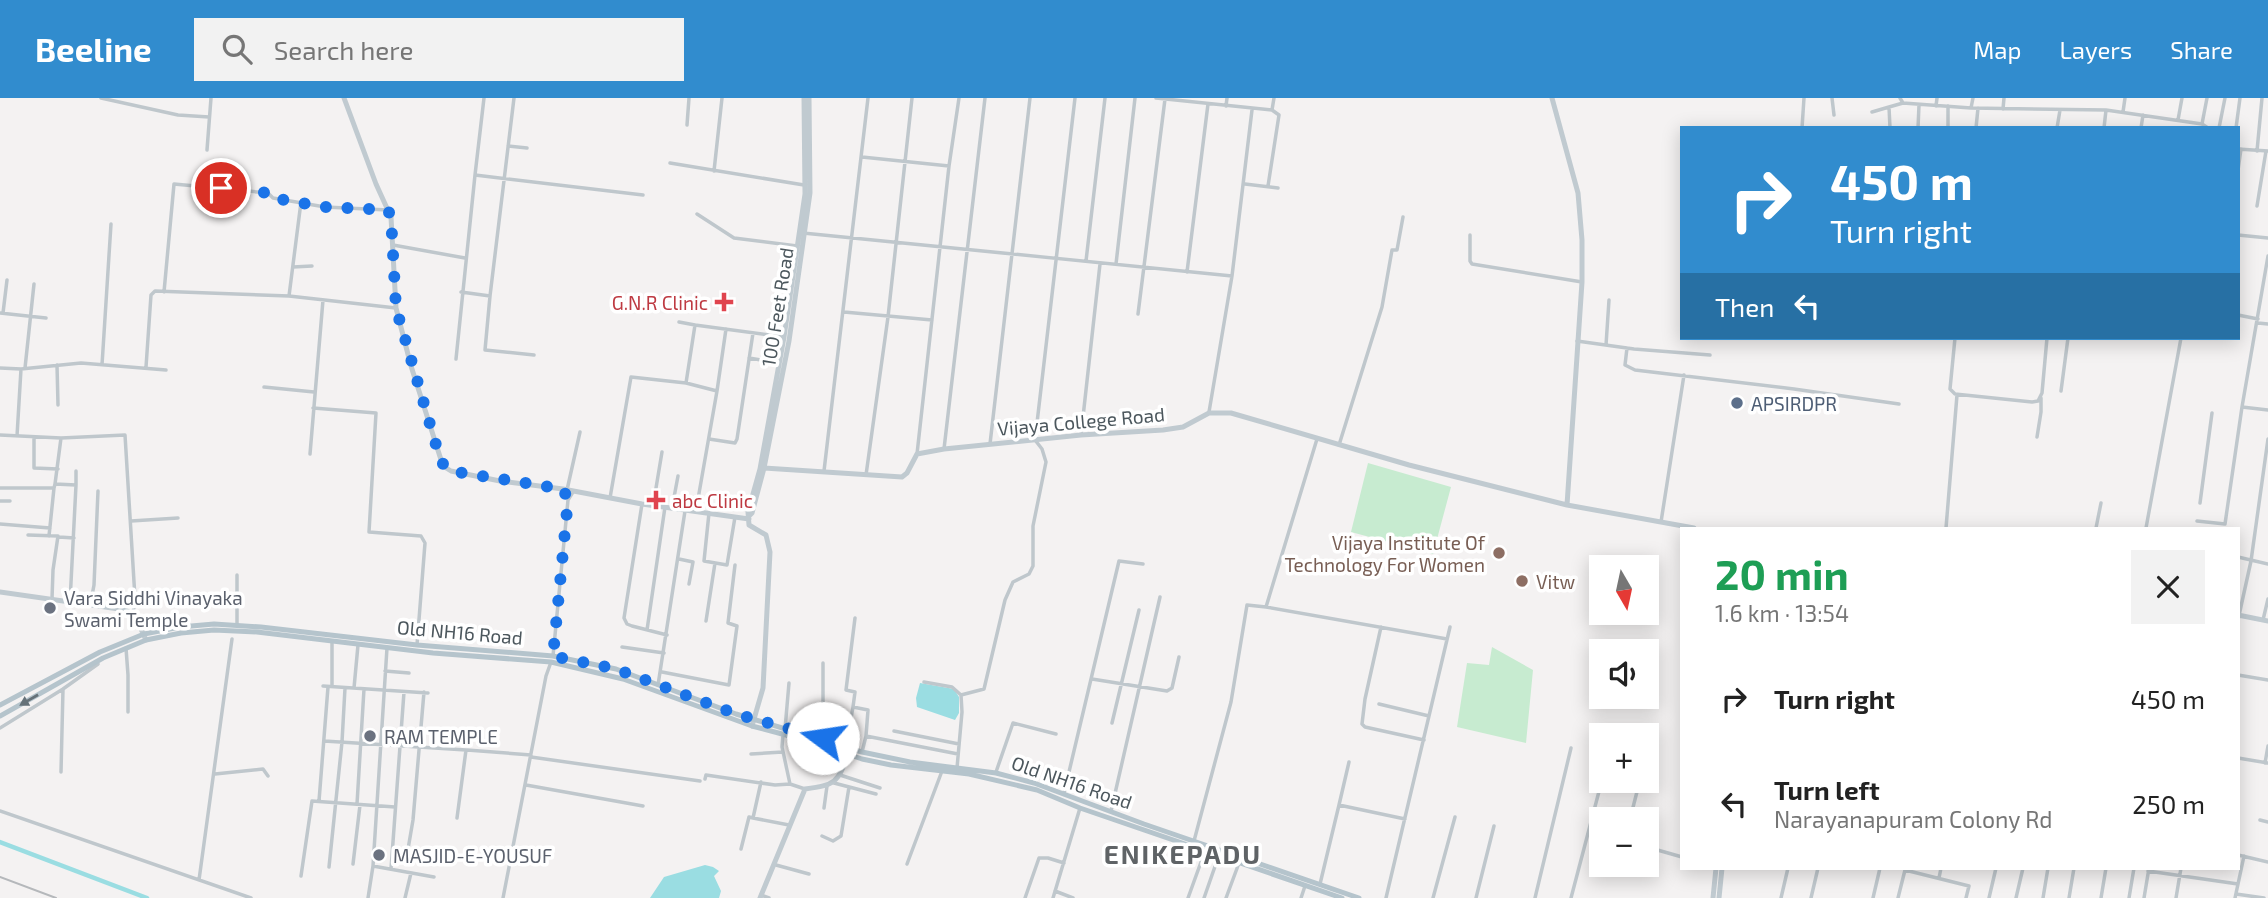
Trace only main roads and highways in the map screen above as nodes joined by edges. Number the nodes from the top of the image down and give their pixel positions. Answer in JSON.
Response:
{"nodes":[{"id":1,"x":145,"y":637,"type":"junction"},
{"id":2,"x":552,"y":659,"type":"junction"},
{"id":3,"x":0,"y":705,"type":"edge"},
{"id":4,"x":0,"y":716,"type":"edge"},
{"id":5,"x":753,"y":723,"type":"junction"},
{"id":6,"x":784,"y":732,"type":"junction"},
{"id":7,"x":1342,"y":898,"type":"edge"},
{"id":8,"x":1359,"y":898,"type":"edge"}],
"edges":[{"from":1,"to":2,"type":"main road","name":"Old NH16 Road"},
{"from":1,"to":2,"type":"main road","name":"Old NH16 Road"},
{"from":1,"to":3,"type":"main road","name":"Old NH16 Road"},
{"from":1,"to":4,"type":"main road","name":"Old NH16 Road","one_way":true},
{"from":2,"to":5,"type":"main road","name":"Old NH16 Road"},
{"from":2,"to":5,"type":"main road","name":"Old NH16 Road"},
{"from":5,"to":6,"type":"main road","name":"Old NH16 Road"},
{"from":6,"to":7,"type":"main road","name":"Old NH16 Road"},
{"from":6,"to":8,"type":"main road","name":"Old NH16 Road"}]}
